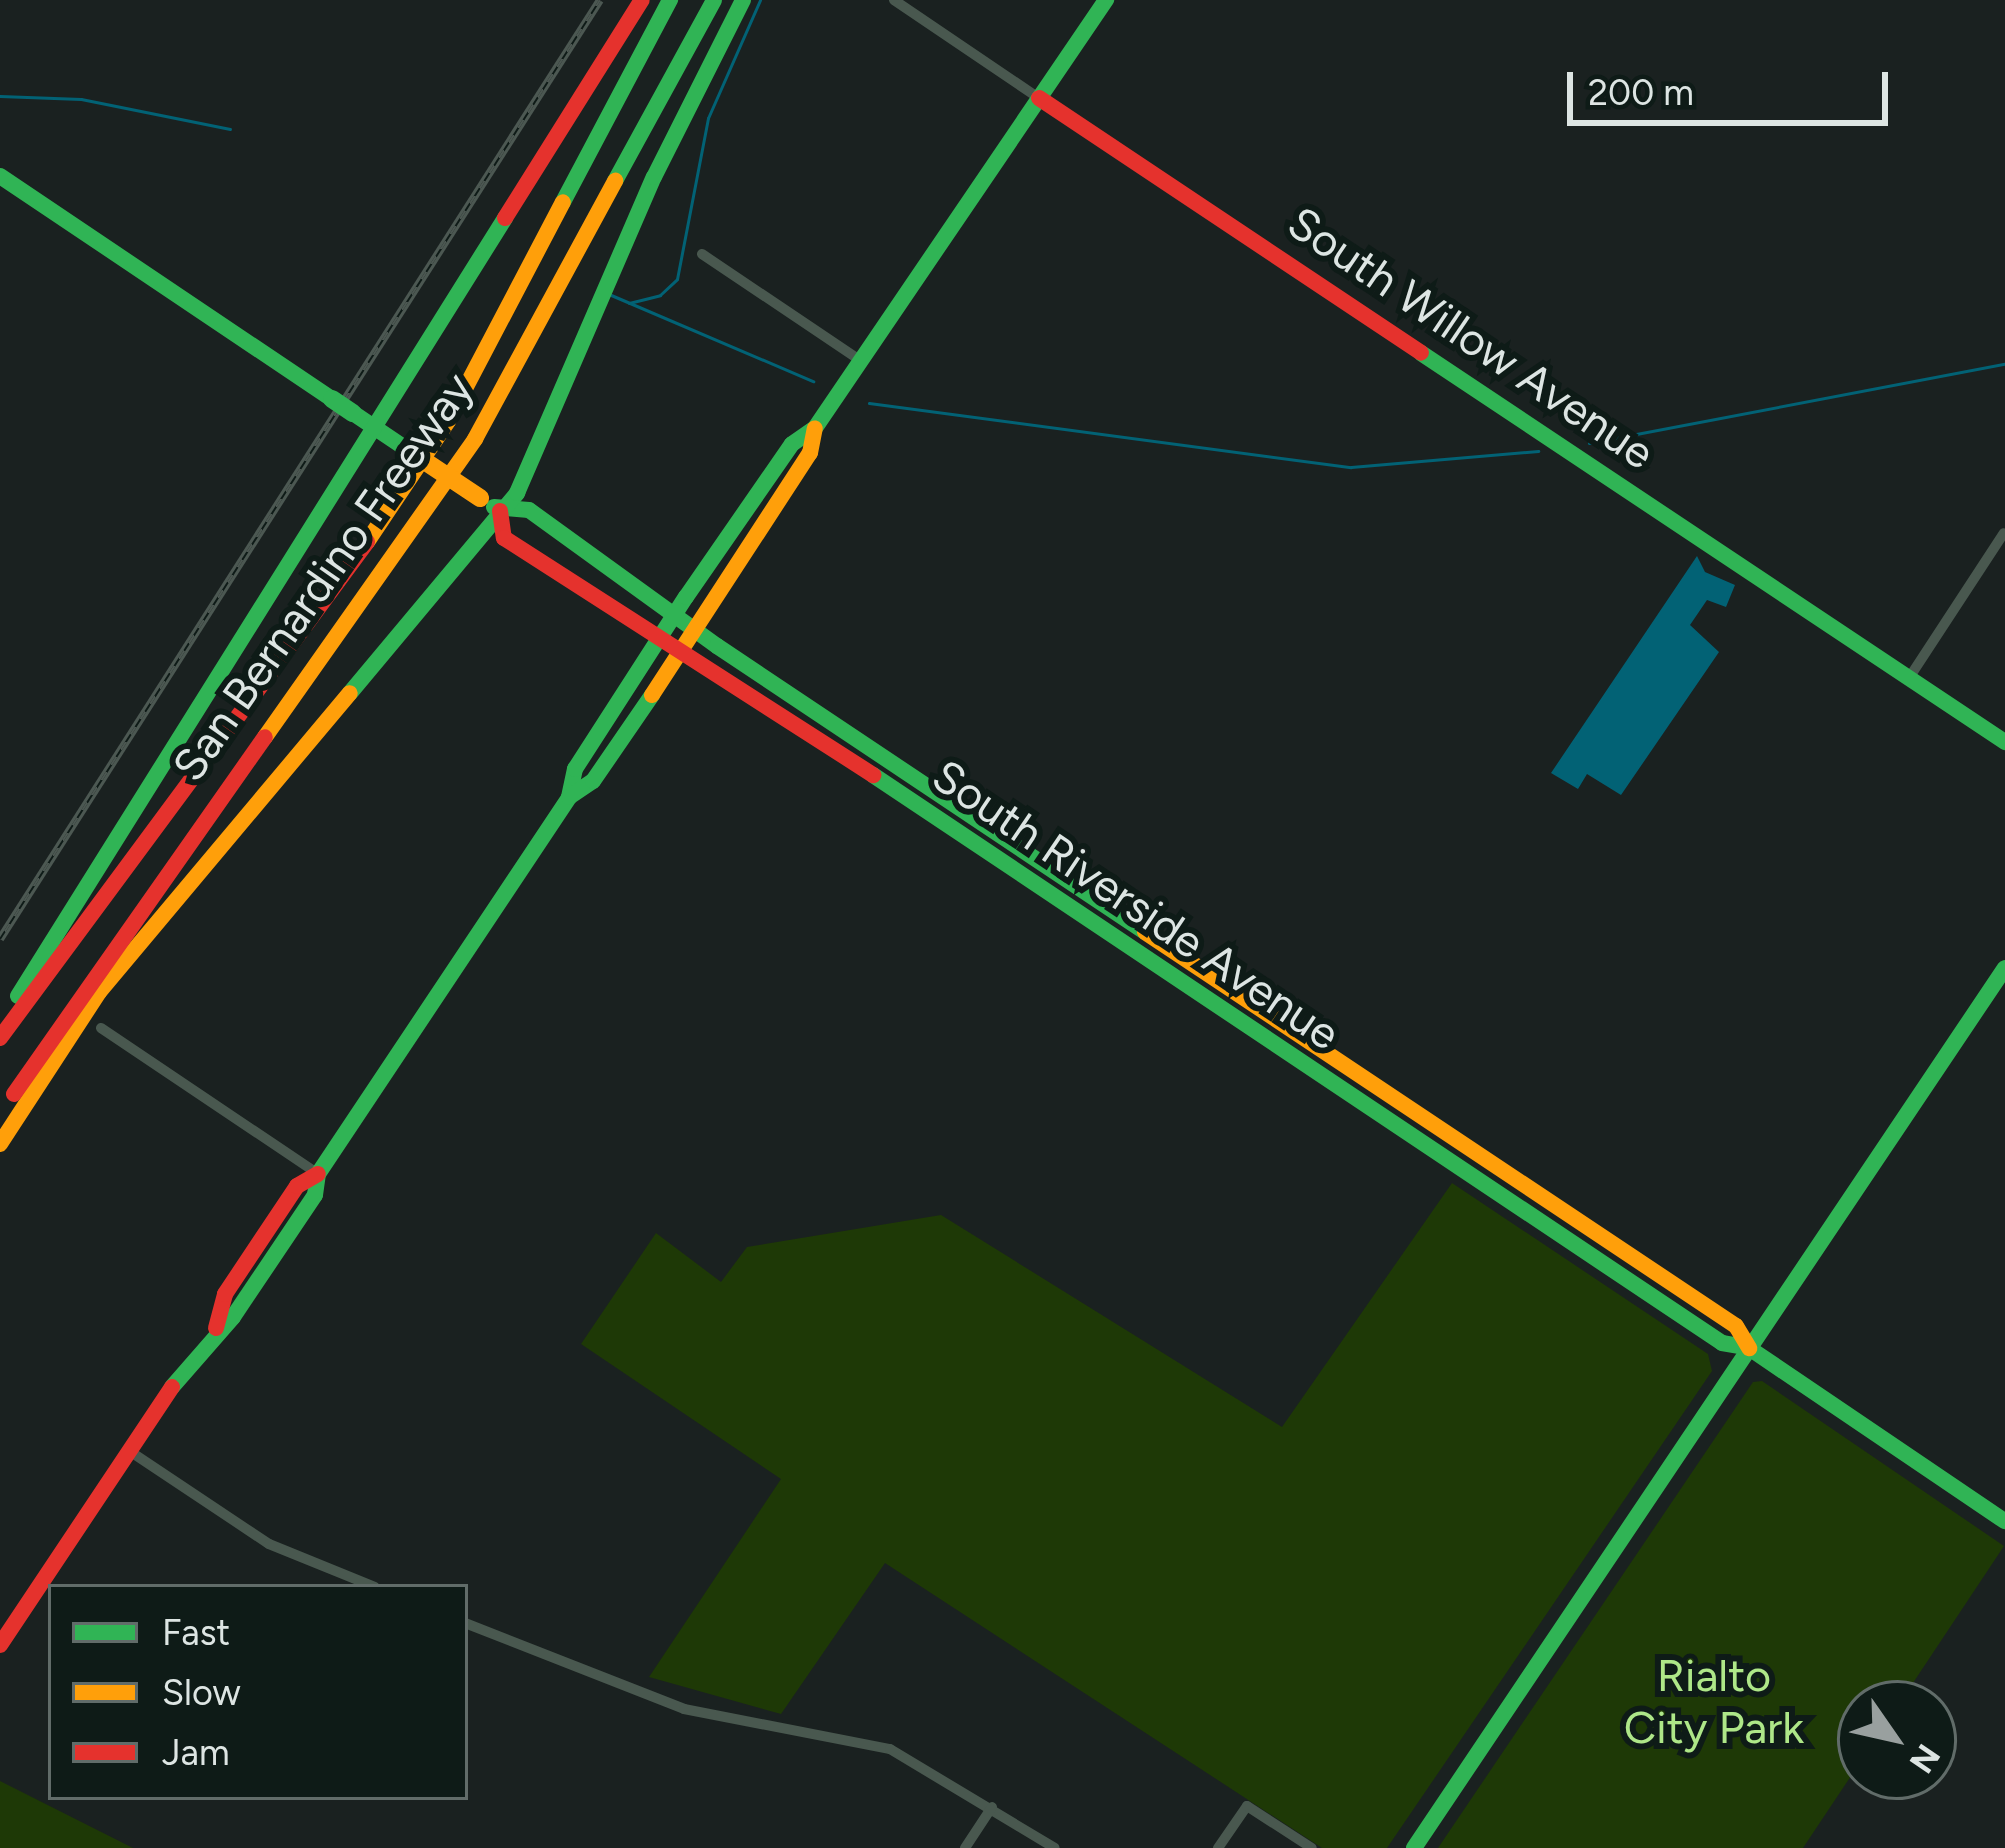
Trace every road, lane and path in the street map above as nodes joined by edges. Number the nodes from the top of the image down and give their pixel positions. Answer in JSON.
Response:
{"nodes":[{"id":1,"x":642,"y":0,"type":"edge"},
{"id":2,"x":670,"y":0,"type":"edge"},
{"id":3,"x":714,"y":0,"type":"edge"},
{"id":4,"x":743,"y":0,"type":"edge"},
{"id":5,"x":894,"y":0,"type":"edge"},
{"id":6,"x":1106,"y":0,"type":"edge"},
{"id":7,"x":1039,"y":98,"type":"junction"},
{"id":8,"x":0,"y":176,"type":"edge"},
{"id":9,"x":701,"y":254,"type":"dead end"},
{"id":10,"x":861,"y":361,"type":"junction"},
{"id":11,"x":815,"y":428,"type":"junction"},
{"id":12,"x":382,"y":432,"type":"junction"},
{"id":13,"x":500,"y":511,"type":"junction"},
{"id":14,"x":2004,"y":533,"type":"edge"},
{"id":15,"x":668,"y":624,"type":"junction"},
{"id":16,"x":689,"y":639,"type":"junction"},
{"id":17,"x":1910,"y":678,"type":"junction"},
{"id":18,"x":2005,"y":742,"type":"edge"},
{"id":19,"x":569,"y":797,"type":"junction"},
{"id":20,"x":1158,"y":967,"type":"junction"},
{"id":21,"x":2005,"y":968,"type":"edge"},
{"id":22,"x":1231,"y":988,"type":"junction"},
{"id":23,"x":101,"y":1028,"type":"dead end"},
{"id":24,"x":0,"y":1035,"type":"edge"},
{"id":25,"x":0,"y":1117,"type":"edge"},
{"id":26,"x":0,"y":1144,"type":"edge"},
{"id":27,"x":318,"y":1174,"type":"junction"},
{"id":28,"x":1749,"y":1348,"type":"junction"},
{"id":29,"x":128,"y":1450,"type":"junction"},
{"id":30,"x":2005,"y":1521,"type":"edge"},
{"id":31,"x":368,"y":1584,"type":"edge"},
{"id":32,"x":468,"y":1624,"type":"edge"},
{"id":33,"x":0,"y":1645,"type":"edge"},
{"id":34,"x":992,"y":1807,"type":"junction"},
{"id":35,"x":965,"y":1848,"type":"edge"},
{"id":36,"x":1055,"y":1848,"type":"edge"},
{"id":37,"x":1218,"y":1848,"type":"edge"},
{"id":38,"x":1312,"y":1848,"type":"edge"},
{"id":39,"x":1414,"y":1848,"type":"edge"}],
"edges":[{"from":1,"to":12,"type":"main road"},
{"from":2,"to":24,"type":"main road","name":"San Bernardino Freeway"},
{"from":3,"to":25,"type":"main road","name":"San Bernardino Freeway"},
{"from":4,"to":13,"type":"main road"},
{"from":5,"to":7,"type":"street","name":"South Willow Avenue"},
{"from":6,"to":7,"type":"main road"},
{"from":7,"to":10,"type":"main road"},
{"from":7,"to":17,"type":"main road","name":"South Willow Avenue"},
{"from":8,"to":12,"type":"main road","name":"South Riverside Avenue","bridge":true},
{"from":9,"to":10,"type":"street"},
{"from":10,"to":11,"type":"main road"},
{"from":11,"to":15,"type":"main road"},
{"from":11,"to":16,"type":"main road"},
{"from":12,"to":13,"type":"main road","name":"South Riverside Avenue","bridge":true},
{"from":12,"to":24,"type":"main road"},
{"from":13,"to":15,"type":"main road","name":"South Riverside Avenue"},
{"from":13,"to":15,"type":"main road","name":"South Riverside Avenue"},
{"from":13,"to":26,"type":"main road"},
{"from":14,"to":17,"type":"street"},
{"from":15,"to":16,"type":"main road","name":"South Riverside Avenue"},
{"from":15,"to":19,"type":"main road"},
{"from":16,"to":19,"type":"main road"},
{"from":16,"to":20,"type":"main road","name":"South Riverside Avenue"},
{"from":16,"to":22,"type":"main road","name":"South Riverside Avenue"},
{"from":17,"to":18,"type":"main road","name":"South Willow Avenue"},
{"from":19,"to":27,"type":"main road"},
{"from":20,"to":22,"type":"main road"},
{"from":20,"to":28,"type":"main road","name":"South Riverside Avenue"},
{"from":21,"to":28,"type":"main road"},
{"from":22,"to":28,"type":"main road","name":"South Riverside Avenue"},
{"from":23,"to":27,"type":"street"},
{"from":27,"to":29,"type":"main road"},
{"from":28,"to":30,"type":"main road","name":"South Riverside Avenue"},
{"from":28,"to":39,"type":"main road"},
{"from":29,"to":31,"type":"street"},
{"from":29,"to":33,"type":"main road"},
{"from":32,"to":34,"type":"street"},
{"from":34,"to":35,"type":"street"},
{"from":34,"to":36,"type":"street"},
{"from":37,"to":38,"type":"street"}]}
